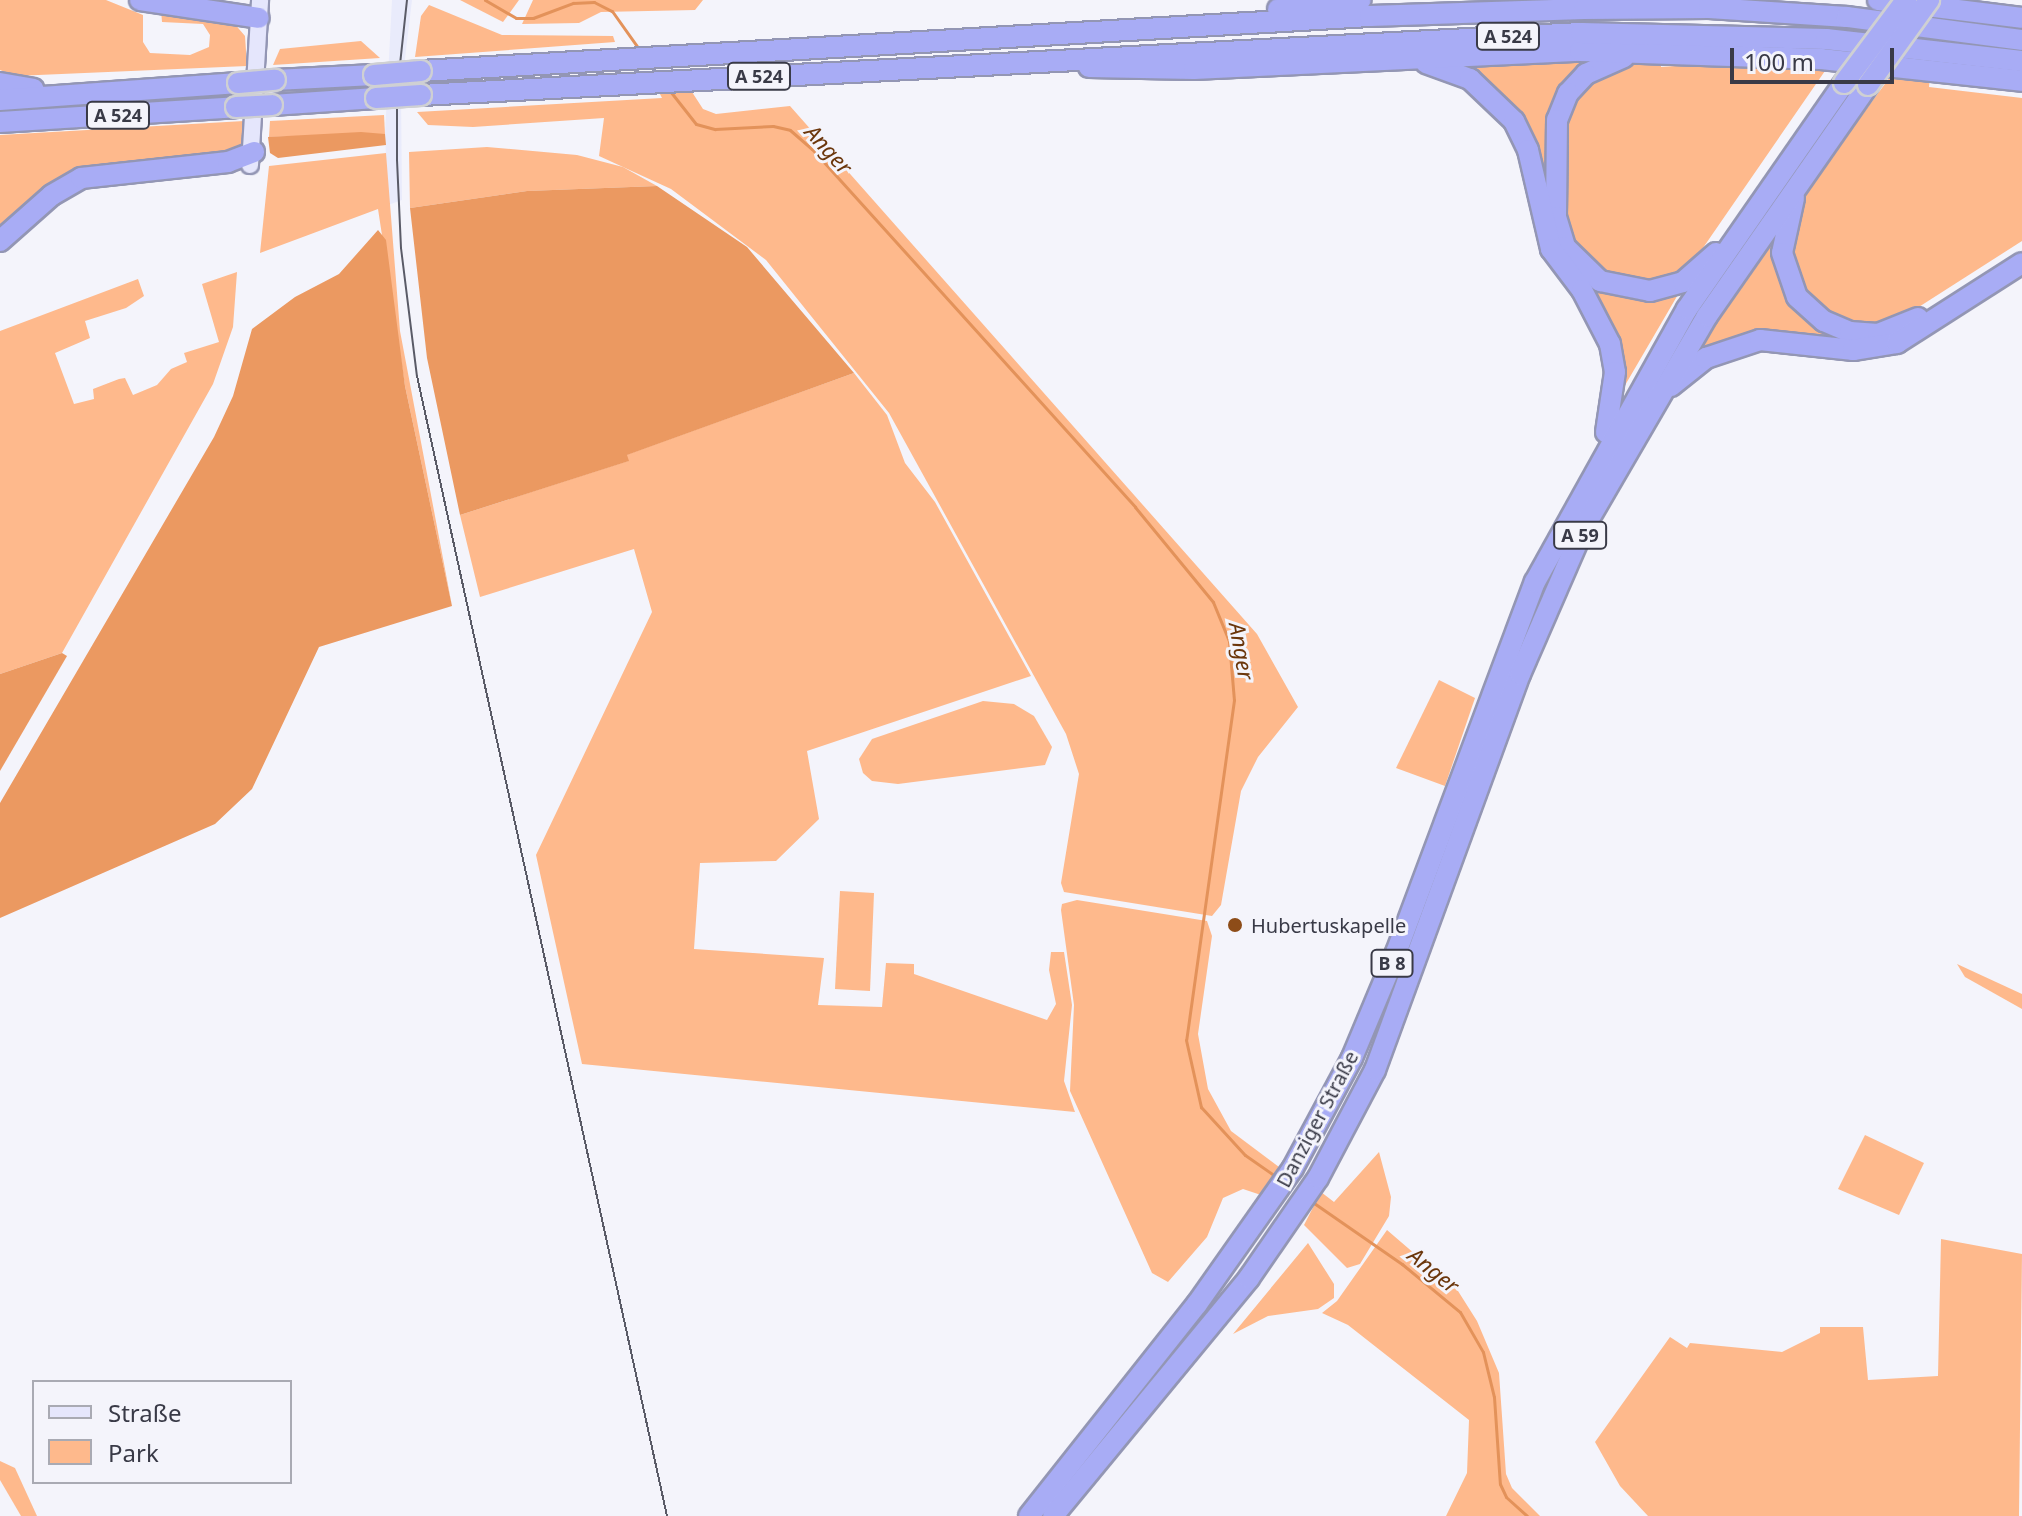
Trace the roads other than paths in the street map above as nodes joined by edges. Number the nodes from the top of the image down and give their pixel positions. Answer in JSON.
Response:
{"nodes":[{"id":1,"x":140,"y":0,"type":"edge"},
{"id":2,"x":216,"y":0,"type":"edge"},
{"id":3,"x":1361,"y":0,"type":"edge"},
{"id":4,"x":1878,"y":0,"type":"edge"},
{"id":5,"x":1906,"y":0,"type":"edge"},
{"id":6,"x":1929,"y":0,"type":"edge"},
{"id":7,"x":260,"y":8,"type":"edge"},
{"id":8,"x":2022,"y":18,"type":"edge"},
{"id":9,"x":1163,"y":27,"type":"junction"},
{"id":10,"x":2022,"y":40,"type":"edge"},
{"id":11,"x":1682,"y":53,"type":"junction"},
{"id":12,"x":1382,"y":60,"type":"junction"},
{"id":13,"x":2022,"y":61,"type":"edge"},
{"id":14,"x":993,"y":63,"type":"junction"},
{"id":15,"x":1994,"y":78,"type":"junction"},
{"id":16,"x":2022,"y":81,"type":"edge"},
{"id":17,"x":0,"y":83,"type":"edge"},
{"id":18,"x":2022,"y":89,"type":"edge"},
{"id":19,"x":84,"y":93,"type":"junction"},
{"id":20,"x":0,"y":100,"type":"edge"},
{"id":21,"x":0,"y":124,"type":"edge"},
{"id":22,"x":252,"y":158,"type":"junction"},
{"id":23,"x":1808,"y":167,"type":"junction"},
{"id":24,"x":1754,"y":213,"type":"junction"},
{"id":25,"x":0,"y":241,"type":"edge"},
{"id":26,"x":2022,"y":250,"type":"edge"},
{"id":27,"x":0,"y":251,"type":"edge"},
{"id":28,"x":2022,"y":263,"type":"edge"},
{"id":29,"x":1653,"y":403,"type":"junction"},
{"id":30,"x":1600,"y":457,"type":"junction"},
{"id":31,"x":1501,"y":664,"type":"joint"},
{"id":32,"x":1520,"y":674,"type":"joint"},
{"id":33,"x":1029,"y":1516,"type":"edge"},
{"id":34,"x":1053,"y":1516,"type":"edge"}],
"edges":[{"from":1,"to":7,"type":"highway"},
{"from":2,"to":7,"type":"highway"},
{"from":3,"to":9,"type":"highway"},
{"from":4,"to":8,"type":"highway"},
{"from":5,"to":24,"type":"highway","number":"A 59","bridge":true},
{"from":6,"to":23,"type":"highway","number":"A 59","bridge":true},
{"from":7,"to":22,"type":"main road"},
{"from":9,"to":10,"type":"highway","number":"A 524"},
{"from":9,"to":19,"type":"highway","number":"A 524","bridge":true},
{"from":11,"to":12,"type":"highway"},
{"from":11,"to":15,"type":"highway"},
{"from":11,"to":24,"type":"highway"},
{"from":12,"to":14,"type":"highway"},
{"from":12,"to":30,"type":"highway"},
{"from":13,"to":14,"type":"highway","number":"A 524"},
{"from":14,"to":21,"type":"highway","number":"A 524","bridge":true},
{"from":15,"to":16,"type":"highway"},
{"from":15,"to":18,"type":"highway"},
{"from":17,"to":19,"type":"highway"},
{"from":19,"to":20,"type":"highway","number":"A 524"},
{"from":22,"to":25,"type":"highway"},
{"from":22,"to":27,"type":"highway"},
{"from":23,"to":26,"type":"highway"},
{"from":23,"to":29,"type":"highway","number":"A 59"},
{"from":24,"to":30,"type":"highway","number":"A 59"},
{"from":28,"to":29,"type":"highway"},
{"from":29,"to":32,"type":"highway","number":"A 59"},
{"from":30,"to":31,"type":"highway","number":"A 59"},
{"from":31,"to":33,"type":"highway","name":"Danziger Straße","number":"B 8"},
{"from":32,"to":34,"type":"highway","name":"Danziger Straße","number":"B 8"}]}
